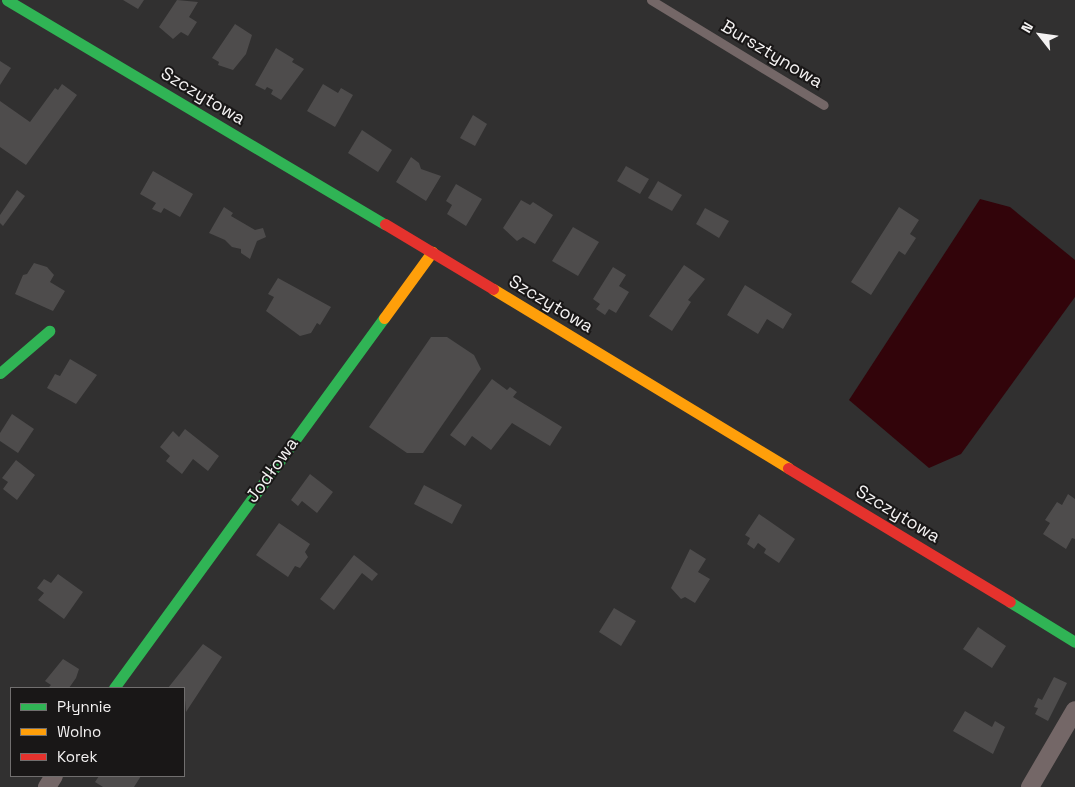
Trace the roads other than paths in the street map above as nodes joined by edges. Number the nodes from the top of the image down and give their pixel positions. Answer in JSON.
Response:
{"nodes":[{"id":1,"x":7,"y":0,"type":"edge"},
{"id":2,"x":652,"y":0,"type":"edge"},
{"id":3,"x":824,"y":105,"type":"dead end"},
{"id":4,"x":432,"y":252,"type":"junction"},
{"id":5,"x":49,"y":330,"type":"dead end"},
{"id":6,"x":0,"y":374,"type":"edge"},
{"id":7,"x":1075,"y":642,"type":"edge"},
{"id":8,"x":115,"y":687,"type":"edge"},
{"id":9,"x":1075,"y":710,"type":"edge"},
{"id":10,"x":1030,"y":787,"type":"edge"}],
"edges":[{"from":1,"to":4,"type":"street","name":"Szczytowa"},
{"from":2,"to":3,"type":"lane","name":"Bursztynowa"},
{"from":4,"to":7,"type":"street","name":"Szczytowa"},
{"from":4,"to":8,"type":"street","name":"Jodłowa"},
{"from":5,"to":6,"type":"street"},
{"from":9,"to":10,"type":"street"}]}
